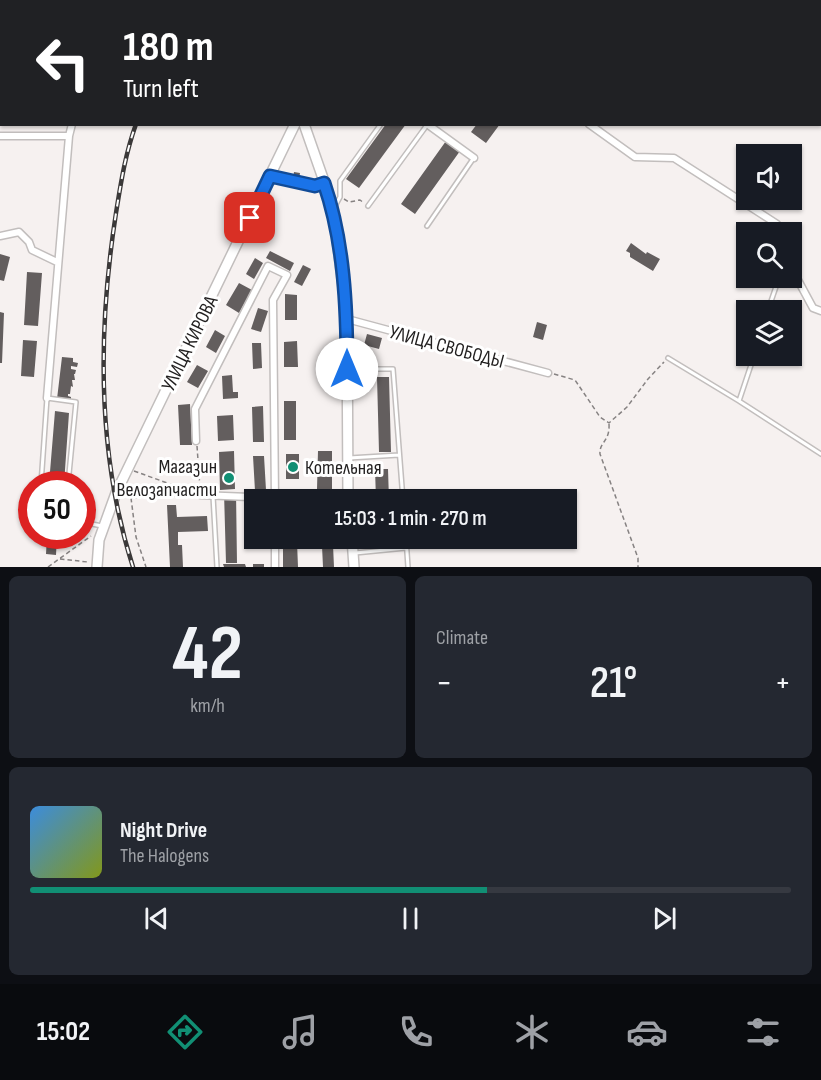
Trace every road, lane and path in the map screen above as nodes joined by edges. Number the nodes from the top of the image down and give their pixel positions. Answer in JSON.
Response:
{"nodes":[{"id":1,"x":72,"y":126,"type":"edge"},
{"id":2,"x":294,"y":126,"type":"edge"},
{"id":3,"x":305,"y":126,"type":"edge"},
{"id":4,"x":380,"y":126,"type":"edge"},
{"id":5,"x":426,"y":126,"type":"edge"},
{"id":6,"x":428,"y":126,"type":"edge"},
{"id":7,"x":592,"y":126,"type":"edge"},
{"id":8,"x":0,"y":136,"type":"edge"},
{"id":9,"x":69,"y":136,"type":"junction"},
{"id":10,"x":474,"y":158,"type":"joint"},
{"id":11,"x":270,"y":176,"type":"junction"},
{"id":12,"x":324,"y":183,"type":"junction"},
{"id":13,"x":340,"y":197,"type":"junction"},
{"id":14,"x":368,"y":206,"type":"joint"},
{"id":15,"x":333,"y":207,"type":"junction"},
{"id":16,"x":774,"y":222,"type":"edge"},
{"id":17,"x":427,"y":226,"type":"dead end"},
{"id":18,"x":0,"y":236,"type":"edge"},
{"id":19,"x":57,"y":262,"type":"junction"},
{"id":20,"x":802,"y":288,"type":"edge"},
{"id":21,"x":821,"y":311,"type":"edge"},
{"id":22,"x":347,"y":319,"type":"junction"},
{"id":23,"x":668,"y":358,"type":"joint"},
{"id":24,"x":751,"y":366,"type":"edge"},
{"id":25,"x":347,"y":369,"type":"junction"},
{"id":26,"x":548,"y":373,"type":"joint"},
{"id":27,"x":47,"y":398,"type":"junction"},
{"id":28,"x":740,"y":401,"type":"junction"},
{"id":29,"x":609,"y":423,"type":"junction"},
{"id":30,"x":196,"y":441,"type":"joint"},
{"id":31,"x":821,"y":454,"type":"edge"},
{"id":32,"x":399,"y":455,"type":"junction"},
{"id":33,"x":348,"y":458,"type":"junction"},
{"id":34,"x":128,"y":468,"type":"junction"},
{"id":35,"x":42,"y":471,"type":"edge"},
{"id":36,"x":69,"y":471,"type":"edge"},
{"id":37,"x":275,"y":489,"type":"edge"},
{"id":38,"x":348,"y":489,"type":"edge"},
{"id":39,"x":402,"y":489,"type":"edge"},
{"id":40,"x":116,"y":493,"type":"junction"},
{"id":41,"x":200,"y":495,"type":"junction"},
{"id":42,"x":213,"y":496,"type":"junction"},
{"id":43,"x":131,"y":498,"type":"junction"},
{"id":44,"x":244,"y":498,"type":"edge"},
{"id":45,"x":96,"y":525,"type":"edge"},
{"id":46,"x":104,"y":526,"type":"junction"},
{"id":47,"x":275,"y":549,"type":"edge"},
{"id":48,"x":353,"y":549,"type":"edge"},
{"id":49,"x":397,"y":549,"type":"edge"},
{"id":50,"x":406,"y":549,"type":"edge"},
{"id":51,"x":353,"y":554,"type":"junction"},
{"id":52,"x":60,"y":559,"type":"junction"},
{"id":53,"x":97,"y":565,"type":"edge"},
{"id":54,"x":48,"y":567,"type":"edge"},
{"id":55,"x":146,"y":567,"type":"edge"},
{"id":56,"x":217,"y":567,"type":"edge"},
{"id":57,"x":275,"y":567,"type":"edge"},
{"id":58,"x":354,"y":567,"type":"edge"},
{"id":59,"x":408,"y":567,"type":"edge"},
{"id":60,"x":638,"y":567,"type":"edge"}],
"edges":[{"from":1,"to":9,"type":"street"},
{"from":2,"to":11,"type":"main road","name":"УЛИЦА КИРОВА"},
{"from":3,"to":12,"type":"main road"},
{"from":4,"to":13,"type":"lane"},
{"from":5,"to":14,"type":"lane"},
{"from":6,"to":10,"type":"street"},
{"from":7,"to":16,"type":"street"},
{"from":8,"to":9,"type":"street"},
{"from":9,"to":19,"type":"street"},
{"from":10,"to":17,"type":"lane"},
{"from":11,"to":12,"type":"lane"},
{"from":11,"to":34,"type":"main road","name":"УЛИЦА КИРОВА"},
{"from":12,"to":15,"type":"main road"},
{"from":13,"to":14,"type":"path"},
{"from":13,"to":15,"type":"lane"},
{"from":15,"to":22,"type":"main road"},
{"from":18,"to":19,"type":"street"},
{"from":19,"to":27,"type":"street"},
{"from":20,"to":21,"type":"street"},
{"from":22,"to":25,"type":"main road"},
{"from":22,"to":26,"type":"street","name":"УЛИЦА СВОБОДЫ"},
{"from":23,"to":28,"type":"lane"},
{"from":23,"to":29,"type":"path"},
{"from":24,"to":28,"type":"lane"},
{"from":25,"to":32,"type":"lane"},
{"from":25,"to":33,"type":"main road"},
{"from":26,"to":29,"type":"path"},
{"from":27,"to":35,"type":"lane"},
{"from":27,"to":36,"type":"lane"},
{"from":28,"to":31,"type":"lane"},
{"from":29,"to":60,"type":"path"},
{"from":30,"to":37,"type":"street"},
{"from":30,"to":41,"type":"path"},
{"from":32,"to":33,"type":"lane"},
{"from":32,"to":39,"type":"lane"},
{"from":33,"to":38,"type":"main road"},
{"from":34,"to":40,"type":"main road","name":"УЛИЦА КИРОВА"},
{"from":34,"to":41,"type":"path"},
{"from":40,"to":43,"type":"path"},
{"from":40,"to":46,"type":"main road","name":"УЛИЦА КИРОВА"},
{"from":41,"to":42,"type":"street"},
{"from":41,"to":43,"type":"path"},
{"from":42,"to":44,"type":"street"},
{"from":42,"to":56,"type":"lane"},
{"from":43,"to":55,"type":"path"},
{"from":45,"to":46,"type":"lane"},
{"from":46,"to":52,"type":"path"},
{"from":46,"to":53,"type":"main road","name":"УЛИЦА КИРОВА"},
{"from":47,"to":57,"type":"street"},
{"from":48,"to":51,"type":"main road"},
{"from":49,"to":51,"type":"lane"},
{"from":50,"to":59,"type":"lane"},
{"from":51,"to":58,"type":"main road"},
{"from":52,"to":53,"type":"path"},
{"from":52,"to":54,"type":"path"}]}
